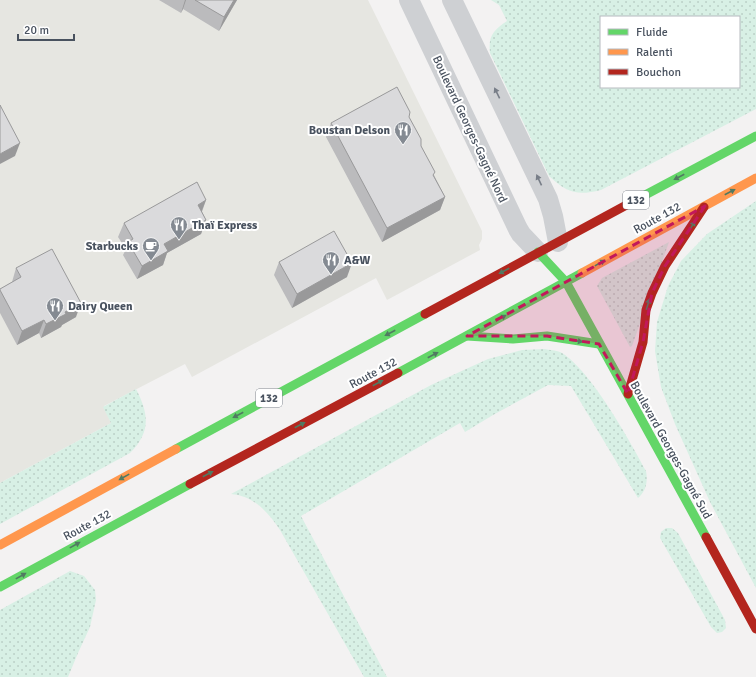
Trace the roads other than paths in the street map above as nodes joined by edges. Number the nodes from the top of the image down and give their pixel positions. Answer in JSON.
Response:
{"nodes":[{"id":1,"x":409,"y":0,"type":"edge"},
{"id":2,"x":452,"y":0,"type":"edge"},
{"id":3,"x":756,"y":136,"type":"edge"},
{"id":4,"x":756,"y":178,"type":"edge"},
{"id":5,"x":705,"y":206,"type":"junction"},
{"id":6,"x":559,"y":246,"type":"junction"},
{"id":7,"x":538,"y":252,"type":"junction"},
{"id":8,"x":562,"y":262,"type":"dead end"},
{"id":9,"x":566,"y":282,"type":"junction"},
{"id":10,"x":467,"y":336,"type":"junction"},
{"id":11,"x":599,"y":344,"type":"junction"},
{"id":12,"x":628,"y":394,"type":"junction"},
{"id":13,"x":0,"y":545,"type":"edge"},
{"id":14,"x":0,"y":587,"type":"edge"},
{"id":15,"x":756,"y":629,"type":"edge"}],
"edges":[{"from":1,"to":7,"type":"street","name":"Boulevard Georges-Gagné Nord"},
{"from":6,"to":2,"type":"street","one_way":true},
{"from":3,"to":6,"type":"main road","name":"Route 132","number":"132","one_way":true},
{"from":5,"to":4,"type":"main road","name":"Route 132","one_way":true},
{"from":9,"to":5,"type":"main road","name":"Route 132","one_way":true},
{"from":12,"to":5,"type":"main road","one_way":true},
{"from":6,"to":7,"type":"main road","name":"Route 132","number":"132"},
{"from":7,"to":9,"type":"main road","name":"Boulevard Georges-Gagné Sud"},
{"from":7,"to":13,"type":"main road","name":"Route 132","number":"132","one_way":true},
{"from":8,"to":9,"type":"main road","name":"Boulevard Georges-Gagné Sud"},
{"from":10,"to":9,"type":"main road","name":"Route 132","one_way":true},
{"from":9,"to":11,"type":"main road","name":"Boulevard Georges-Gagné Sud"},
{"from":10,"to":11,"type":"main road","one_way":true},
{"from":14,"to":10,"type":"main road","name":"Route 132","one_way":true},
{"from":11,"to":12,"type":"main road","name":"Boulevard Georges-Gagné Sud"},
{"from":12,"to":15,"type":"main road","name":"Boulevard Georges-Gagné Sud"}]}
